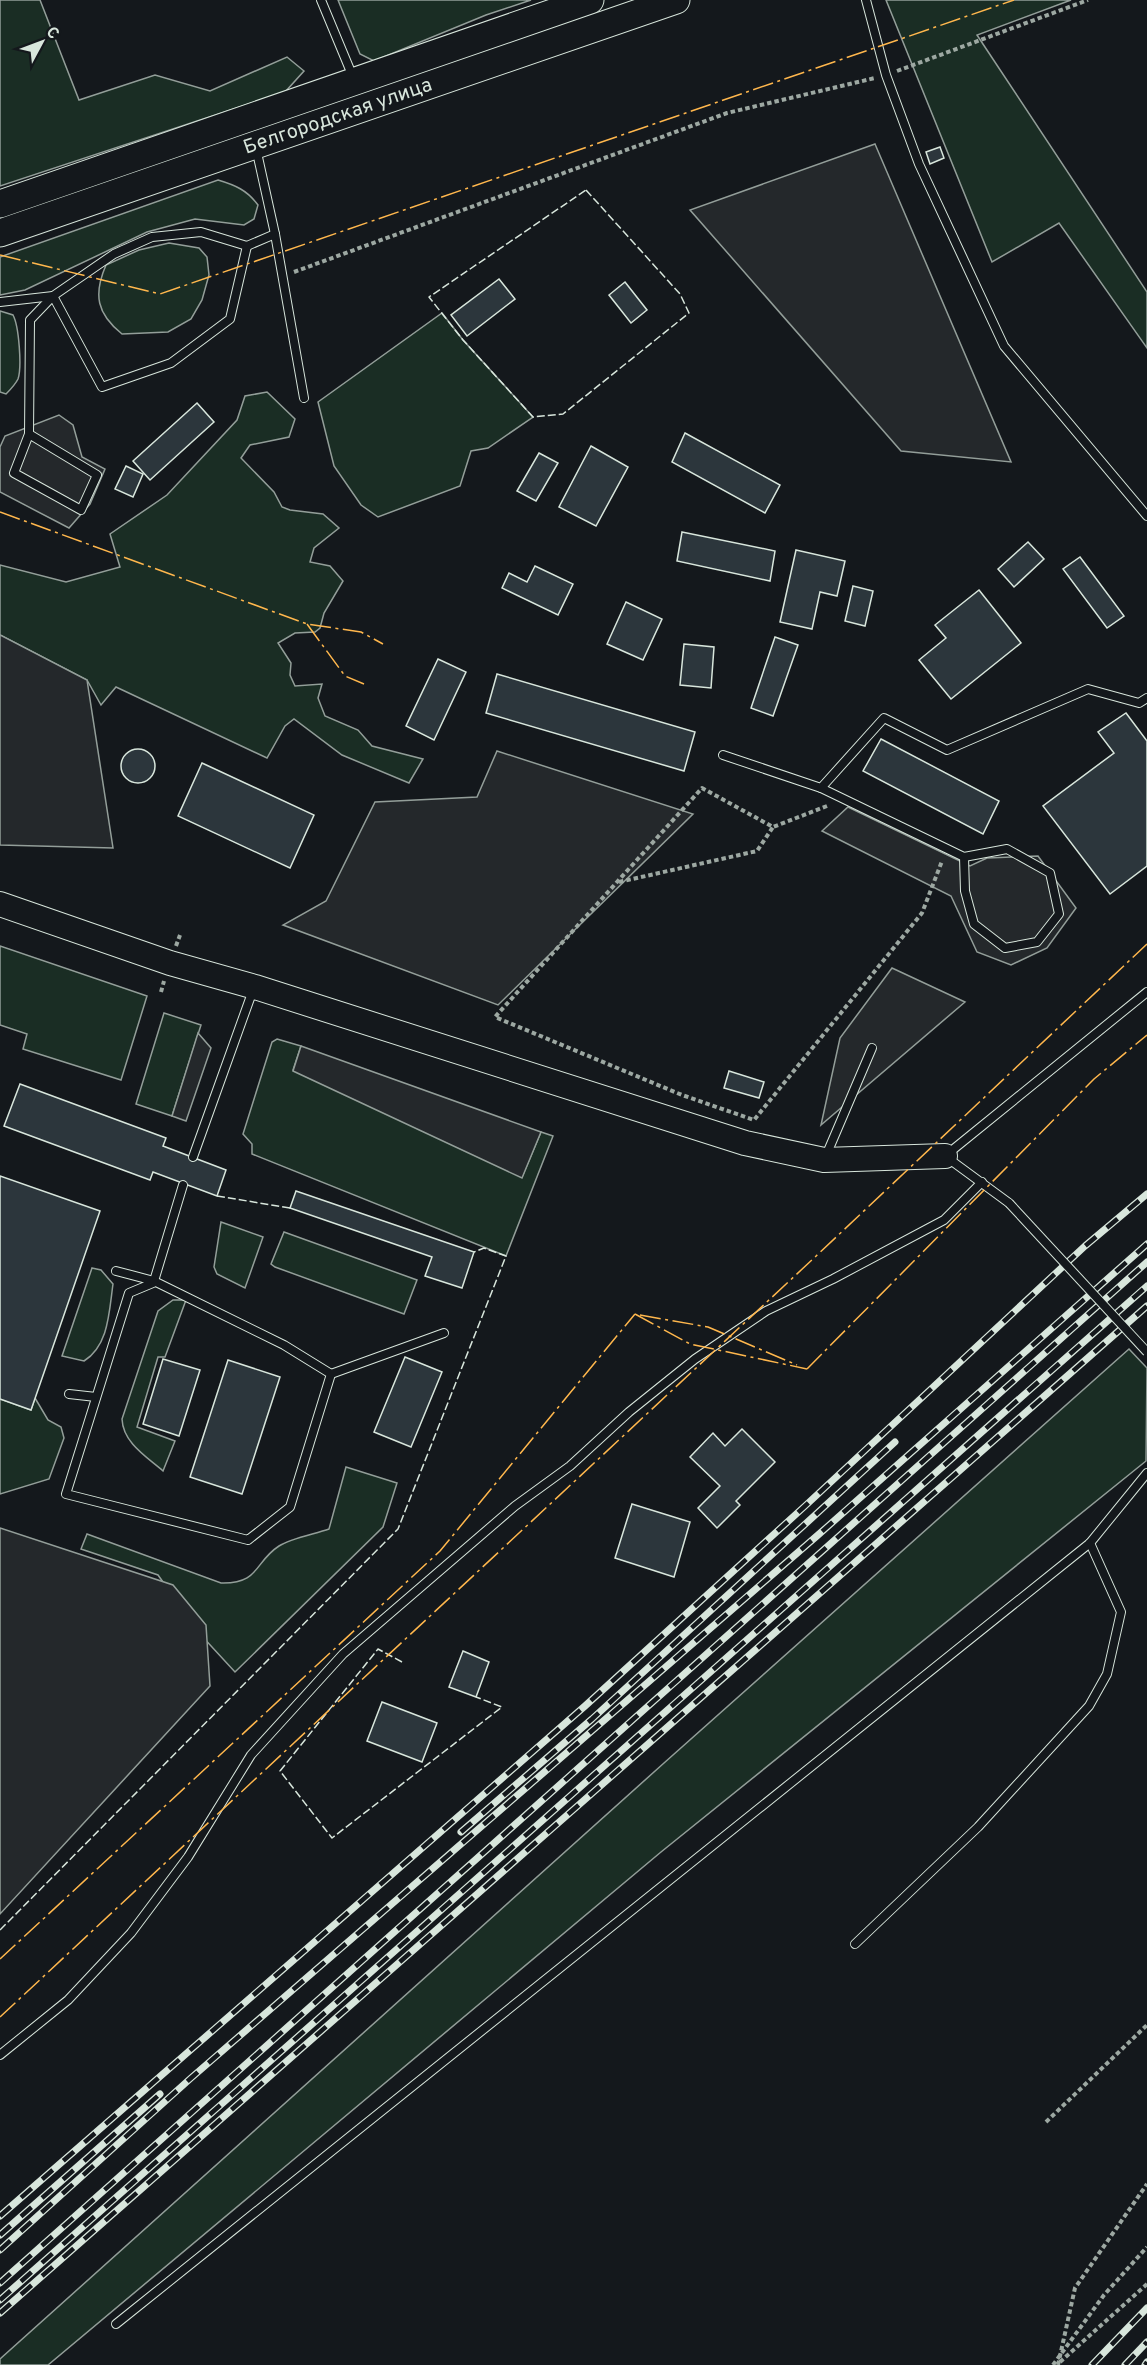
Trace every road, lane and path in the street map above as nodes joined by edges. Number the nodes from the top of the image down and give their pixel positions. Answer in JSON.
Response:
{"nodes":[{"id":1,"x":321,"y":0,"type":"edge"},
{"id":2,"x":591,"y":0,"type":"edge"},
{"id":3,"x":676,"y":0,"type":"edge"},
{"id":4,"x":866,"y":0,"type":"edge"},
{"id":5,"x":1088,"y":0,"type":"edge"},
{"id":6,"x":886,"y":75,"type":"junction"},
{"id":7,"x":354,"y":82,"type":"junction"},
{"id":8,"x":251,"y":132,"type":"junction"},
{"id":9,"x":0,"y":204,"type":"edge"},
{"id":10,"x":0,"y":233,"type":"edge"},
{"id":11,"x":275,"y":234,"type":"junction"},
{"id":12,"x":247,"y":246,"type":"junction"},
{"id":13,"x":282,"y":276,"type":"junction"},
{"id":14,"x":53,"y":296,"type":"junction"},
{"id":15,"x":0,"y":302,"type":"edge"},
{"id":16,"x":304,"y":398,"type":"dead end"},
{"id":17,"x":29,"y":434,"type":"junction"},
{"id":18,"x":1147,"y":516,"type":"edge"},
{"id":19,"x":1147,"y":698,"type":"edge"},
{"id":20,"x":723,"y":755,"type":"dead end"},
{"id":21,"x":821,"y":788,"type":"junction"},
{"id":22,"x":844,"y":799,"type":"junction"},
{"id":23,"x":773,"y":827,"type":"junction"},
{"id":24,"x":947,"y":849,"type":"junction"},
{"id":25,"x":964,"y":857,"type":"junction"},
{"id":26,"x":618,"y":882,"type":"junction"},
{"id":27,"x":0,"y":904,"type":"edge"},
{"id":28,"x":255,"y":987,"type":"junction"},
{"id":29,"x":1147,"y":992,"type":"edge"},
{"id":30,"x":872,"y":1048,"type":"dead end"},
{"id":31,"x":945,"y":1156,"type":"junction"},
{"id":32,"x":193,"y":1157,"type":"dead end"},
{"id":33,"x":824,"y":1160,"type":"junction"},
{"id":34,"x":982,"y":1182,"type":"junction"},
{"id":35,"x":183,"y":1185,"type":"dead end"},
{"id":36,"x":116,"y":1271,"type":"dead end"},
{"id":37,"x":154,"y":1281,"type":"junction"},
{"id":38,"x":444,"y":1333,"type":"dead end"},
{"id":39,"x":1147,"y":1352,"type":"edge"},
{"id":40,"x":331,"y":1374,"type":"junction"},
{"id":41,"x":69,"y":1394,"type":"dead end"},
{"id":42,"x":96,"y":1397,"type":"junction"},
{"id":43,"x":1147,"y":1473,"type":"edge"},
{"id":44,"x":1090,"y":1543,"type":"junction"},
{"id":45,"x":855,"y":1944,"type":"dead end"},
{"id":46,"x":1147,"y":2025,"type":"edge"},
{"id":47,"x":0,"y":2055,"type":"edge"},
{"id":48,"x":1046,"y":2122,"type":"dead end"},
{"id":49,"x":1147,"y":2184,"type":"edge"},
{"id":50,"x":1147,"y":2247,"type":"edge"},
{"id":51,"x":1147,"y":2284,"type":"edge"},
{"id":52,"x":116,"y":2324,"type":"dead end"},
{"id":53,"x":1056,"y":2365,"type":"edge"}],
"edges":[{"from":1,"to":7,"type":"lane"},
{"from":2,"to":7,"type":"main road","name":"Белгородская улица"},
{"from":3,"to":8,"type":"main road","name":"Белгородская улица"},
{"from":4,"to":6,"type":"lane"},
{"from":5,"to":6,"type":"path"},
{"from":6,"to":13,"type":"path"},
{"from":6,"to":18,"type":"lane"},
{"from":7,"to":8,"type":"main road","name":"Белгородская улица"},
{"from":8,"to":9,"type":"main road","name":"Белгородская улица"},
{"from":8,"to":10,"type":"main road","name":"Белгородская улица"},
{"from":8,"to":11,"type":"lane"},
{"from":11,"to":12,"type":"lane"},
{"from":11,"to":13,"type":"lane"},
{"from":12,"to":14,"type":"lane"},
{"from":12,"to":14,"type":"lane"},
{"from":13,"to":16,"type":"lane"},
{"from":14,"to":15,"type":"lane"},
{"from":14,"to":17,"type":"lane"},
{"from":17,"to":17,"type":"lane"},
{"from":19,"to":21,"type":"lane"},
{"from":20,"to":21,"type":"lane"},
{"from":21,"to":22,"type":"lane"},
{"from":22,"to":23,"type":"path"},
{"from":22,"to":24,"type":"lane"},
{"from":23,"to":26,"type":"path"},
{"from":23,"to":26,"type":"path"},
{"from":24,"to":25,"type":"lane"},
{"from":24,"to":26,"type":"path"},
{"from":25,"to":25,"type":"lane"},
{"from":27,"to":28,"type":"street"},
{"from":28,"to":32,"type":"lane"},
{"from":28,"to":33,"type":"street"},
{"from":29,"to":31,"type":"lane"},
{"from":30,"to":33,"type":"lane"},
{"from":31,"to":33,"type":"street"},
{"from":31,"to":34,"type":"lane"},
{"from":34,"to":39,"type":"lane","bridge":true},
{"from":34,"to":47,"type":"lane"},
{"from":35,"to":37,"type":"lane"},
{"from":36,"to":37,"type":"lane"},
{"from":37,"to":40,"type":"lane"},
{"from":37,"to":42,"type":"lane"},
{"from":38,"to":40,"type":"lane"},
{"from":40,"to":42,"type":"lane"},
{"from":41,"to":42,"type":"lane"},
{"from":43,"to":44,"type":"lane"},
{"from":44,"to":45,"type":"lane"},
{"from":44,"to":52,"type":"lane"},
{"from":46,"to":48,"type":"path"},
{"from":49,"to":53,"type":"path"},
{"from":50,"to":53,"type":"path"},
{"from":51,"to":53,"type":"path"}]}
